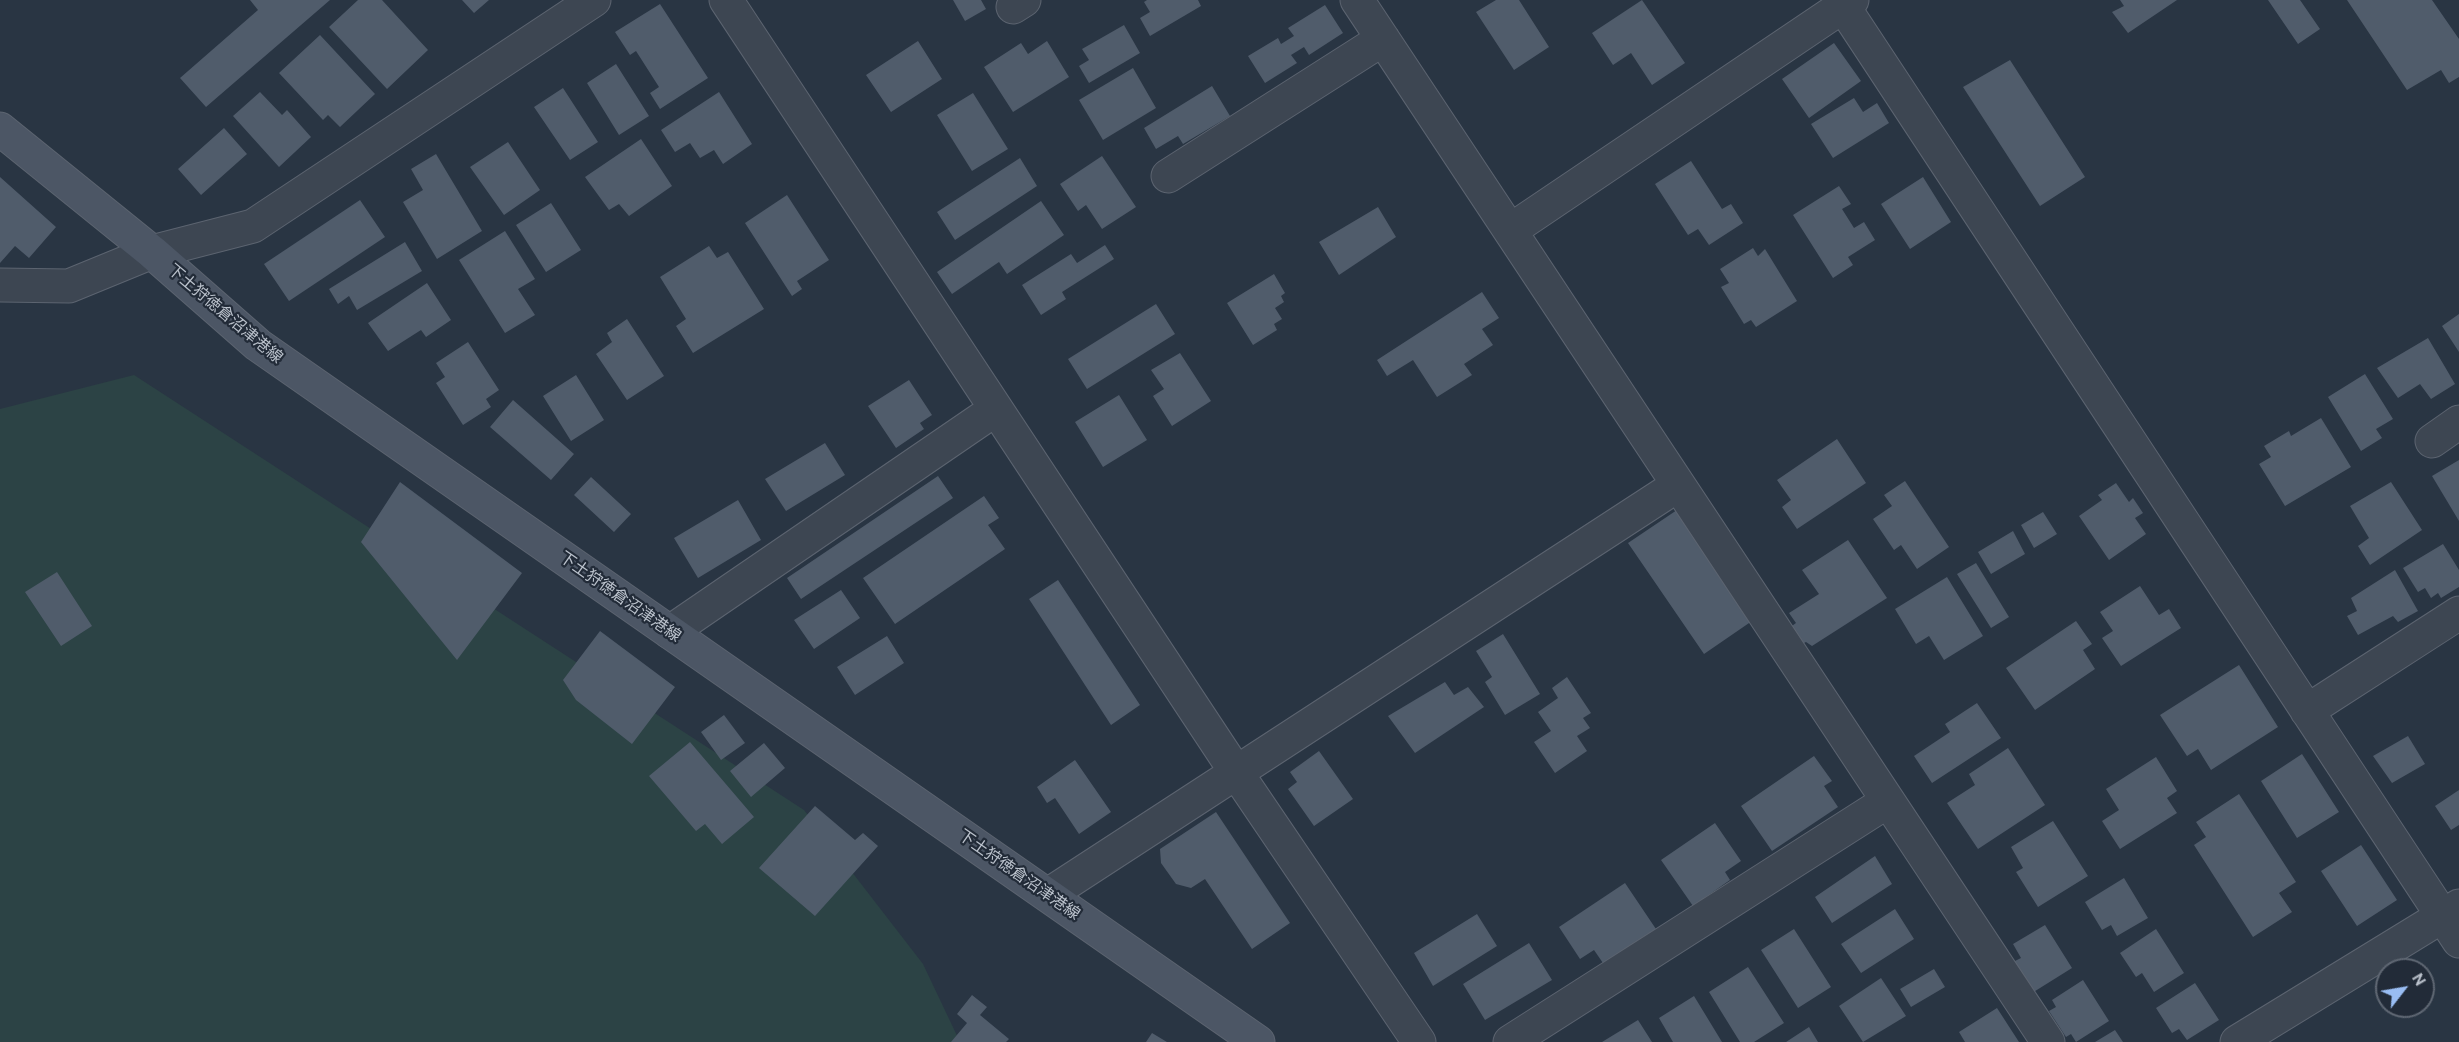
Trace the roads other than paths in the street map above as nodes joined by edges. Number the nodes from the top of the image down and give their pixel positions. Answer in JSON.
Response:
{"nodes":[{"id":1,"x":594,"y":0,"type":"edge"},
{"id":2,"x":726,"y":0,"type":"edge"},
{"id":3,"x":1357,"y":0,"type":"edge"},
{"id":4,"x":1845,"y":2,"type":"edge"},
{"id":5,"x":1383,"y":39,"type":"junction"},
{"id":6,"x":0,"y":129,"type":"edge"},
{"id":7,"x":1168,"y":176,"type":"dead end"},
{"id":8,"x":1511,"y":230,"type":"junction"},
{"id":9,"x":152,"y":252,"type":"junction"},
{"id":10,"x":0,"y":285,"type":"edge"},
{"id":11,"x":996,"y":409,"type":"junction"},
{"id":12,"x":2459,"y":422,"type":"edge"},
{"id":13,"x":2432,"y":441,"type":"dead end"},
{"id":14,"x":1678,"y":485,"type":"junction"},
{"id":15,"x":2459,"y":613,"type":"edge"},
{"id":16,"x":670,"y":632,"type":"junction"},
{"id":17,"x":2307,"y":711,"type":"junction"},
{"id":18,"x":1236,"y":772,"type":"junction"},
{"id":19,"x":1888,"y":801,"type":"junction"},
{"id":20,"x":1048,"y":896,"type":"junction"},
{"id":21,"x":2454,"y":921,"type":"edge"},
{"id":22,"x":1258,"y":1042,"type":"edge"},
{"id":23,"x":1419,"y":1042,"type":"edge"},
{"id":24,"x":1510,"y":1042,"type":"edge"},
{"id":25,"x":2048,"y":1042,"type":"edge"},
{"id":26,"x":2237,"y":1042,"type":"edge"}],
"edges":[{"from":1,"to":9,"type":"street"},
{"from":2,"to":11,"type":"street"},
{"from":3,"to":5,"type":"street"},
{"from":4,"to":8,"type":"street"},
{"from":4,"to":17,"type":"street"},
{"from":5,"to":7,"type":"street"},
{"from":5,"to":8,"type":"street"},
{"from":6,"to":9,"type":"main road","name":"下土狩徳倉沼津港線"},
{"from":8,"to":14,"type":"street"},
{"from":9,"to":10,"type":"street"},
{"from":9,"to":16,"type":"main road","name":"下土狩徳倉沼津港線"},
{"from":11,"to":16,"type":"street"},
{"from":11,"to":18,"type":"street"},
{"from":12,"to":13,"type":"street"},
{"from":14,"to":18,"type":"street"},
{"from":14,"to":19,"type":"street"},
{"from":15,"to":17,"type":"street"},
{"from":16,"to":20,"type":"main road","name":"下土狩徳倉沼津港線"},
{"from":17,"to":21,"type":"street"},
{"from":18,"to":20,"type":"street"},
{"from":18,"to":23,"type":"street"},
{"from":19,"to":24,"type":"street"},
{"from":19,"to":25,"type":"street"},
{"from":20,"to":22,"type":"main road","name":"下土狩徳倉沼津港線"},
{"from":21,"to":26,"type":"street"}]}
